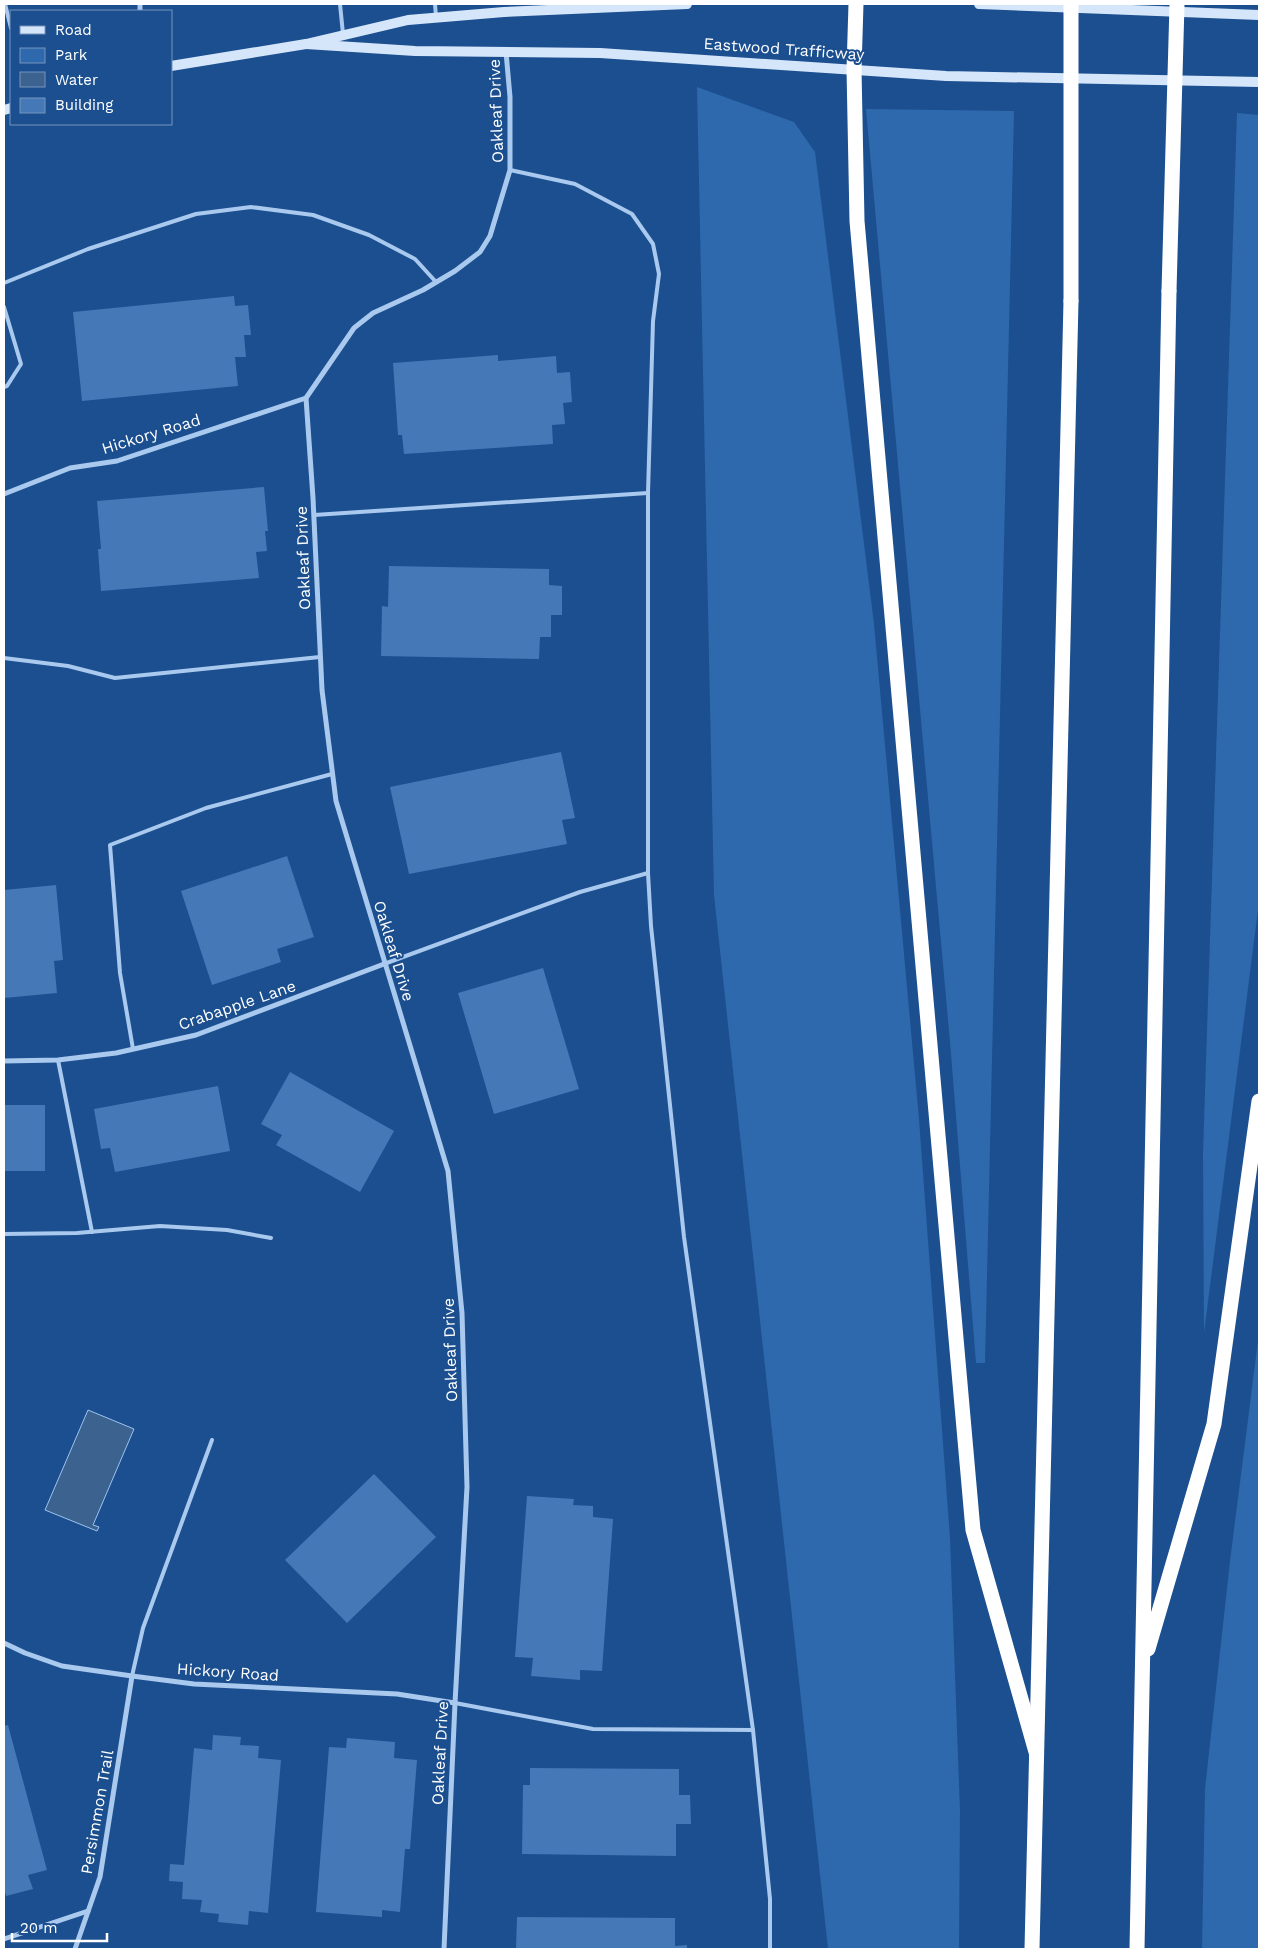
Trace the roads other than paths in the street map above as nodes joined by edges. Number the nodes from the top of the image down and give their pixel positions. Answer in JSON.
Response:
{"nodes":[{"id":1,"x":5,"y":4,"type":"edge"},
{"id":2,"x":340,"y":4,"type":"edge"},
{"id":3,"x":435,"y":4,"type":"edge"},
{"id":4,"x":687,"y":4,"type":"edge"},
{"id":5,"x":856,"y":4,"type":"edge"},
{"id":6,"x":979,"y":4,"type":"edge"},
{"id":7,"x":1071,"y":4,"type":"edge"},
{"id":8,"x":1177,"y":4,"type":"edge"},
{"id":9,"x":1259,"y":15,"type":"edge"},
{"id":10,"x":436,"y":18,"type":"junction"},
{"id":11,"x":10,"y":24,"type":"edge"},
{"id":12,"x":343,"y":35,"type":"junction"},
{"id":13,"x":306,"y":44,"type":"junction"},
{"id":14,"x":506,"y":51,"type":"junction"},
{"id":15,"x":172,"y":66,"type":"edge"},
{"id":16,"x":854,"y":70,"type":"junction"},
{"id":17,"x":1259,"y":82,"type":"edge"},
{"id":18,"x":510,"y":170,"type":"junction"},
{"id":19,"x":436,"y":282,"type":"junction"},
{"id":20,"x":4,"y":283,"type":"edge"},
{"id":21,"x":4,"y":307,"type":"edge"},
{"id":22,"x":4,"y":387,"type":"edge"},
{"id":23,"x":306,"y":398,"type":"junction"},
{"id":24,"x":648,"y":493,"type":"junction"},
{"id":25,"x":4,"y":494,"type":"edge"},
{"id":26,"x":314,"y":515,"type":"junction"},
{"id":27,"x":320,"y":657,"type":"junction"},
{"id":28,"x":4,"y":658,"type":"edge"},
{"id":29,"x":332,"y":774,"type":"junction"},
{"id":30,"x":648,"y":873,"type":"junction"},
{"id":31,"x":384,"y":964,"type":"junction"},
{"id":32,"x":133,"y":1049,"type":"junction"},
{"id":33,"x":58,"y":1060,"type":"junction"},
{"id":34,"x":4,"y":1061,"type":"edge"},
{"id":35,"x":1259,"y":1101,"type":"edge"},
{"id":36,"x":92,"y":1232,"type":"junction"},
{"id":37,"x":4,"y":1234,"type":"edge"},
{"id":38,"x":271,"y":1238,"type":"dead end"},
{"id":39,"x":212,"y":1440,"type":"dead end"},
{"id":40,"x":4,"y":1643,"type":"edge"},
{"id":41,"x":1143,"y":1667,"type":"junction"},
{"id":42,"x":132,"y":1676,"type":"junction"},
{"id":43,"x":455,"y":1703,"type":"junction"},
{"id":44,"x":753,"y":1730,"type":"junction"},
{"id":45,"x":1036,"y":1752,"type":"junction"},
{"id":46,"x":88,"y":1911,"type":"junction"},
{"id":47,"x":4,"y":1939,"type":"edge"},
{"id":48,"x":75,"y":1949,"type":"edge"},
{"id":49,"x":444,"y":1949,"type":"edge"},
{"id":50,"x":770,"y":1949,"type":"edge"},
{"id":51,"x":1032,"y":1949,"type":"edge"},
{"id":52,"x":1137,"y":1949,"type":"edge"}],
"edges":[{"from":1,"to":11,"type":"lane"},
{"from":2,"to":12,"type":"lane"},
{"from":3,"to":10,"type":"lane"},
{"from":4,"to":10,"type":"main road","name":"Eastwood Trafficway"},
{"from":5,"to":16,"type":"highway"},
{"from":6,"to":9,"type":"main road"},
{"from":7,"to":45,"type":"highway","bridge":true},
{"from":8,"to":41,"type":"highway","bridge":true},
{"from":10,"to":12,"type":"main road","name":"Eastwood Trafficway"},
{"from":12,"to":13,"type":"main road","name":"Eastwood Trafficway"},
{"from":13,"to":14,"type":"main road","name":"Eastwood Trafficway"},
{"from":13,"to":15,"type":"main road","name":"Eastwood Trafficway"},
{"from":14,"to":16,"type":"main road","name":"Eastwood Trafficway"},
{"from":14,"to":18,"type":"street","name":"Oakleaf Drive"},
{"from":16,"to":17,"type":"main road","name":"Eastwood Trafficway"},
{"from":16,"to":45,"type":"highway"},
{"from":18,"to":19,"type":"street","name":"Oakleaf Drive"},
{"from":18,"to":24,"type":"lane"},
{"from":19,"to":20,"type":"lane"},
{"from":19,"to":23,"type":"street","name":"Oakleaf Drive"},
{"from":21,"to":22,"type":"lane"},
{"from":23,"to":25,"type":"street","name":"Hickory Road"},
{"from":23,"to":26,"type":"street","name":"Oakleaf Drive"},
{"from":24,"to":26,"type":"lane"},
{"from":24,"to":30,"type":"lane"},
{"from":26,"to":27,"type":"street","name":"Oakleaf Drive"},
{"from":27,"to":28,"type":"lane"},
{"from":27,"to":29,"type":"street","name":"Oakleaf Drive"},
{"from":29,"to":31,"type":"street","name":"Oakleaf Drive"},
{"from":29,"to":32,"type":"lane"},
{"from":30,"to":31,"type":"lane"},
{"from":30,"to":44,"type":"lane"},
{"from":31,"to":32,"type":"street","name":"Crabapple Lane"},
{"from":31,"to":43,"type":"street","name":"Oakleaf Drive"},
{"from":32,"to":33,"type":"street","name":"Crabapple Lane"},
{"from":33,"to":34,"type":"street","name":"Crabapple Lane"},
{"from":33,"to":36,"type":"lane"},
{"from":35,"to":41,"type":"highway"},
{"from":36,"to":37,"type":"lane"},
{"from":36,"to":38,"type":"lane"},
{"from":39,"to":42,"type":"lane"},
{"from":40,"to":42,"type":"street","name":"Hickory Road"},
{"from":41,"to":52,"type":"highway"},
{"from":42,"to":43,"type":"street","name":"Hickory Road"},
{"from":42,"to":46,"type":"street","name":"Persimmon Trail"},
{"from":43,"to":44,"type":"lane"},
{"from":43,"to":49,"type":"street","name":"Oakleaf Drive"},
{"from":44,"to":50,"type":"lane"},
{"from":45,"to":51,"type":"highway"},
{"from":46,"to":47,"type":"street"},
{"from":46,"to":48,"type":"street","name":"Persimmon Trail"}]}
